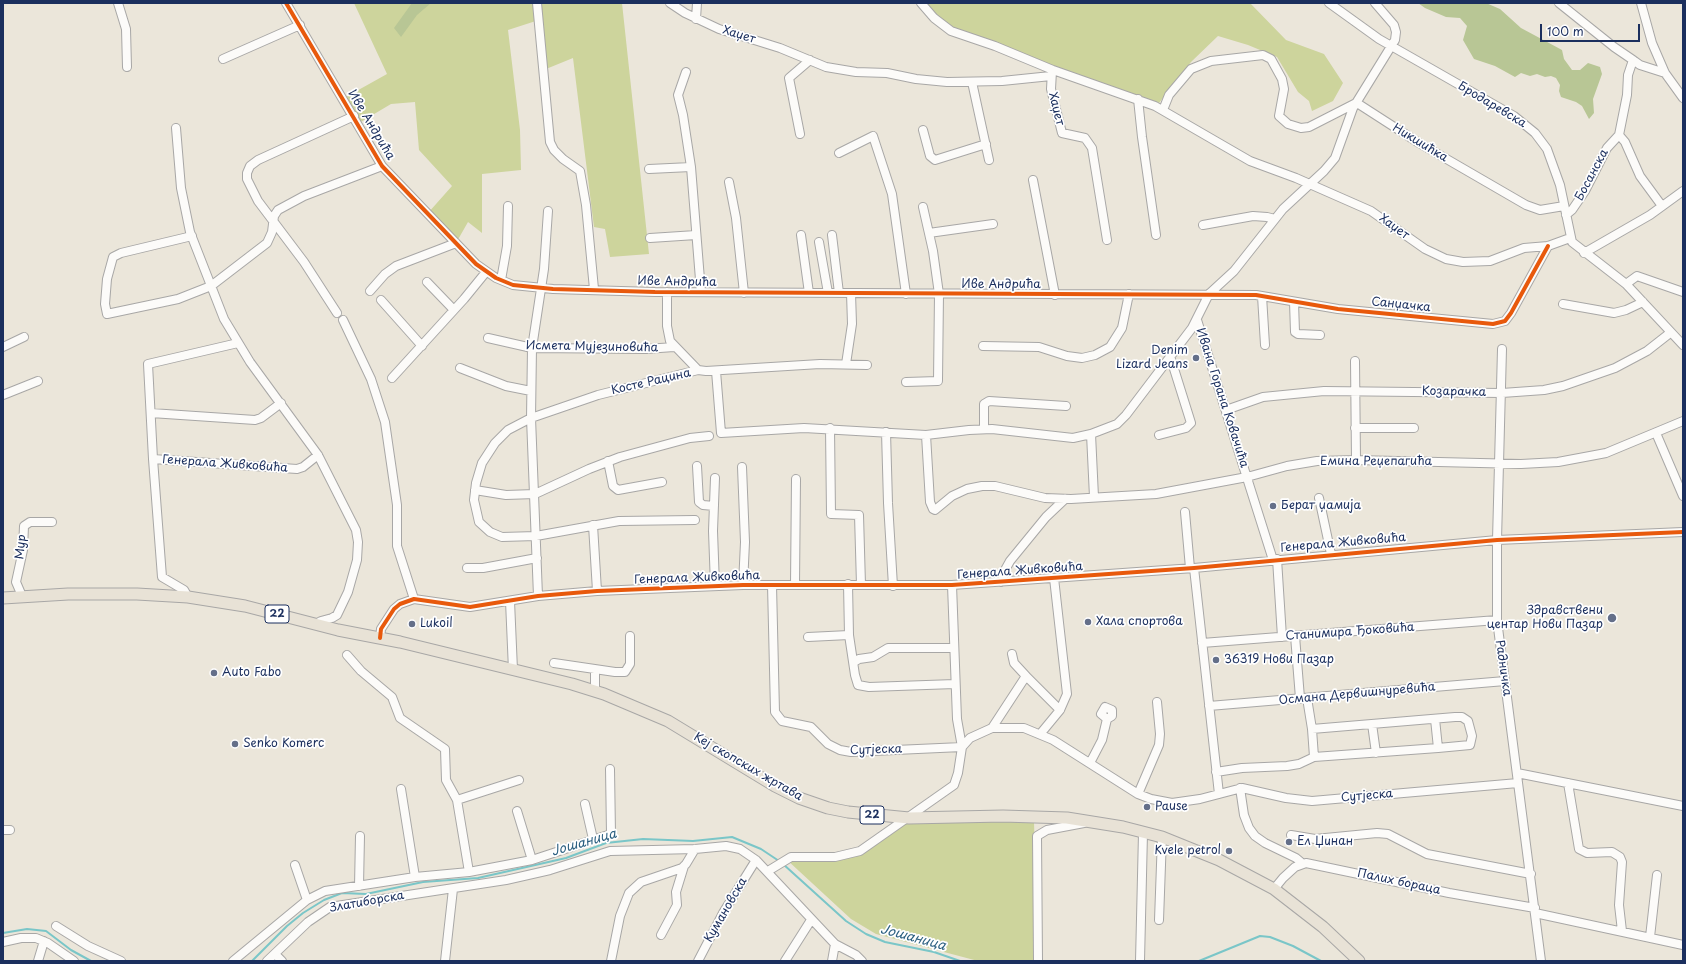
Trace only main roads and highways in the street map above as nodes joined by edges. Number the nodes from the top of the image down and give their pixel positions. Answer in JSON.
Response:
{"nodes":[{"id":1,"x":3,"y":598,"type":"edge"},
{"id":2,"x":1359,"y":961,"type":"edge"}],
"edges":[{"from":1,"to":2,"type":"main road","name":"Кеј скопских жртава","number":"22"}]}
